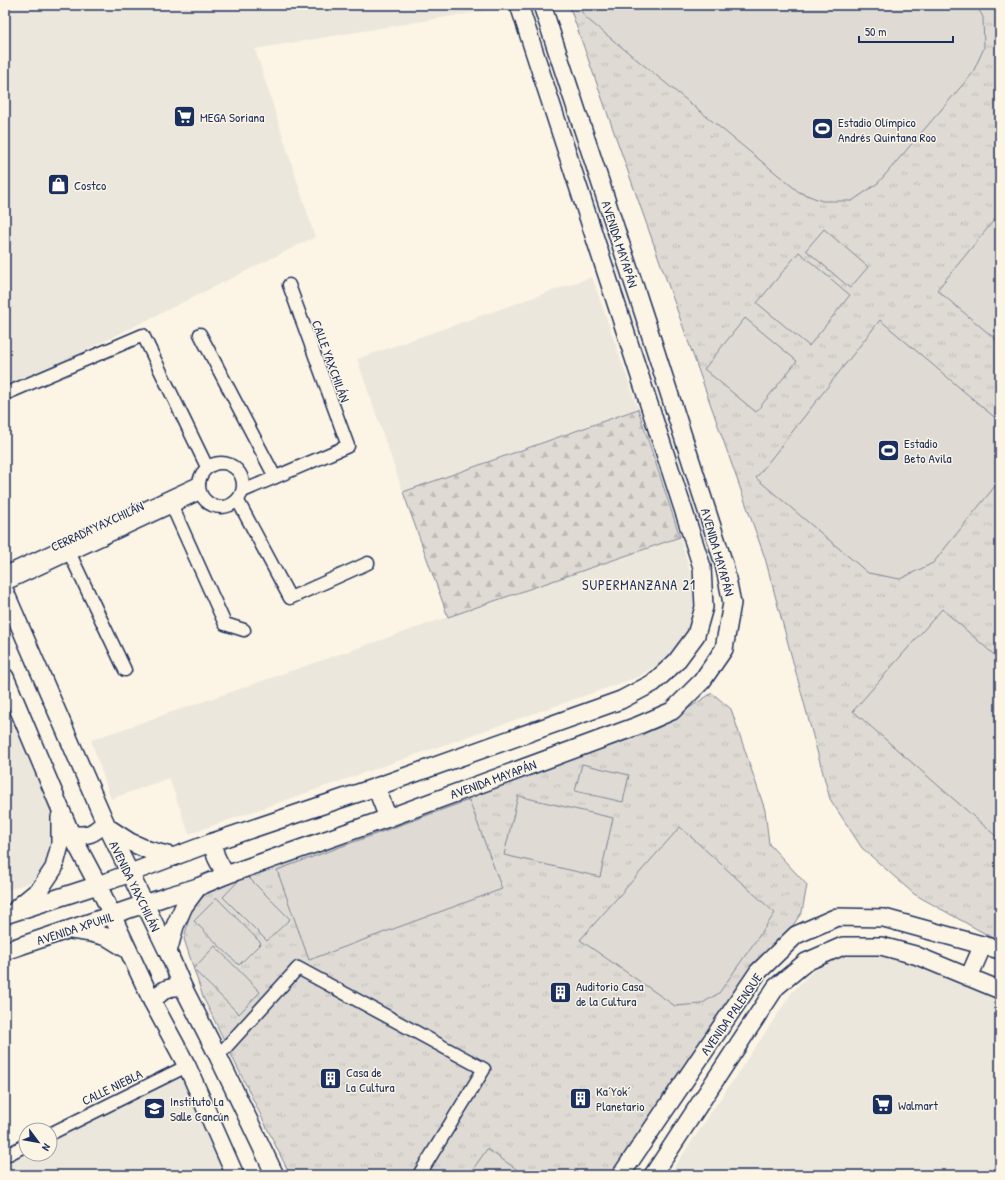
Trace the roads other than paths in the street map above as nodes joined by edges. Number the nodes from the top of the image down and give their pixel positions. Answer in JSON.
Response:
{"nodes":[{"id":1,"x":519,"y":5,"type":"edge"},
{"id":2,"x":542,"y":5,"type":"edge"},
{"id":3,"x":616,"y":230,"type":"junction"},
{"id":4,"x":594,"y":237,"type":"junction"},
{"id":5,"x":289,"y":285,"type":"dead end"},
{"id":6,"x":200,"y":334,"type":"dead end"},
{"id":7,"x":5,"y":394,"type":"edge"},
{"id":8,"x":207,"y":467,"type":"junction"},
{"id":9,"x":275,"y":478,"type":"junction"},
{"id":10,"x":199,"y":488,"type":"junction"},
{"id":11,"x":240,"y":496,"type":"junction"},
{"id":12,"x":172,"y":506,"type":"junction"},
{"id":13,"x":70,"y":554,"type":"junction"},
{"id":14,"x":368,"y":562,"type":"dead end"},
{"id":15,"x":5,"y":572,"type":"edge"},
{"id":16,"x":5,"y":584,"type":"edge"},
{"id":17,"x":5,"y":592,"type":"edge"},
{"id":18,"x":244,"y":630,"type":"dead end"},
{"id":19,"x":125,"y":670,"type":"dead end"},
{"id":20,"x":5,"y":677,"type":"edge"},
{"id":21,"x":376,"y":787,"type":"junction"},
{"id":22,"x":60,"y":806,"type":"junction"},
{"id":23,"x":388,"y":818,"type":"junction"},
{"id":24,"x":106,"y":825,"type":"junction"},
{"id":25,"x":71,"y":834,"type":"junction"},
{"id":26,"x":213,"y":842,"type":"junction"},
{"id":27,"x":174,"y":857,"type":"junction"},
{"id":28,"x":130,"y":873,"type":"junction"},
{"id":29,"x":226,"y":874,"type":"junction"},
{"id":30,"x":98,"y":885,"type":"junction"},
{"id":31,"x":198,"y":887,"type":"junction"},
{"id":32,"x":144,"y":904,"type":"junction"},
{"id":33,"x":7,"y":914,"type":"edge"},
{"id":34,"x":113,"y":915,"type":"junction"},
{"id":35,"x":67,"y":930,"type":"junction"},
{"id":36,"x":983,"y":945,"type":"junction"},
{"id":37,"x":128,"y":950,"type":"junction"},
{"id":38,"x":1000,"y":950,"type":"edge"},
{"id":39,"x":5,"y":951,"type":"edge"},
{"id":40,"x":168,"y":952,"type":"junction"},
{"id":41,"x":969,"y":978,"type":"junction"},
{"id":42,"x":183,"y":987,"type":"junction"},
{"id":43,"x":1000,"y":990,"type":"edge"},
{"id":44,"x":152,"y":1001,"type":"junction"},
{"id":45,"x":218,"y":1056,"type":"junction"},
{"id":46,"x":186,"y":1066,"type":"junction"},
{"id":47,"x":668,"y":1106,"type":"junction"},
{"id":48,"x":690,"y":1119,"type":"junction"},
{"id":49,"x":58,"y":1130,"type":"edge"},
{"id":50,"x":18,"y":1149,"type":"edge"},
{"id":51,"x":5,"y":1156,"type":"edge"},
{"id":52,"x":235,"y":1175,"type":"edge"},
{"id":53,"x":274,"y":1175,"type":"edge"},
{"id":54,"x":419,"y":1175,"type":"edge"},
{"id":55,"x":622,"y":1175,"type":"edge"},
{"id":56,"x":652,"y":1175,"type":"edge"}],
"edges":[{"from":1,"to":4,"type":"street","name":"AVENIDA MAYAPÁN"},
{"from":2,"to":3,"type":"street","name":"AVENIDA MAYAPÁN"},
{"from":3,"to":4,"type":"street"},
{"from":3,"to":23,"type":"street","name":"AVENIDA MAYAPÁN"},
{"from":4,"to":21,"type":"street","name":"AVENIDA MAYAPÁN"},
{"from":5,"to":9,"type":"street","name":"CALLE YAXCHILÁN"},
{"from":6,"to":9,"type":"street"},
{"from":7,"to":8,"type":"street"},
{"from":8,"to":10,"type":"street"},
{"from":8,"to":11,"type":"street"},
{"from":9,"to":11,"type":"street"},
{"from":10,"to":11,"type":"street"},
{"from":10,"to":12,"type":"street","name":"CERRADA YAXCHILÁN"},
{"from":10,"to":15,"type":"street","name":"CERRADA YAXCHILÁN"},
{"from":11,"to":14,"type":"street"},
{"from":12,"to":13,"type":"street","name":"CERRADA YAXCHILÁN"},
{"from":12,"to":18,"type":"street"},
{"from":13,"to":16,"type":"street","name":"CERRADA YAXCHILÁN"},
{"from":13,"to":19,"type":"street"},
{"from":17,"to":24,"type":"street","name":"AVENIDA YAXCHILÁN"},
{"from":20,"to":22,"type":"street"},
{"from":21,"to":23,"type":"street"},
{"from":21,"to":26,"type":"street","name":"AVENIDA MAYAPÁN"},
{"from":22,"to":25,"type":"street"},
{"from":22,"to":33,"type":"street"},
{"from":23,"to":29,"type":"street","name":"AVENIDA MAYAPÁN"},
{"from":24,"to":25,"type":"street"},
{"from":24,"to":27,"type":"street"},
{"from":24,"to":28,"type":"street","name":"AVENIDA YAXCHILÁN"},
{"from":25,"to":30,"type":"street"},
{"from":26,"to":27,"type":"street","name":"AVENIDA MAYAPÁN"},
{"from":26,"to":29,"type":"street"},
{"from":27,"to":28,"type":"street","name":"AVENIDA MAYAPÁN"},
{"from":28,"to":30,"type":"street"},
{"from":28,"to":32,"type":"street","name":"AVENIDA YAXCHILÁN"},
{"from":29,"to":31,"type":"street","name":"AVENIDA MAYAPÁN"},
{"from":30,"to":33,"type":"street"},
{"from":30,"to":34,"type":"street"},
{"from":31,"to":32,"type":"street","name":"AVENIDA MAYAPÁN"},
{"from":31,"to":40,"type":"street"},
{"from":32,"to":34,"type":"street","name":"AVENIDA XPUHIL"},
{"from":32,"to":40,"type":"street","name":"AVENIDA YAXCHILÁN"},
{"from":34,"to":35,"type":"street","name":"AVENIDA XPUHIL"},
{"from":34,"to":37,"type":"street"},
{"from":35,"to":37,"type":"street"},
{"from":35,"to":39,"type":"street","name":"AVENIDA XPUHIL"},
{"from":36,"to":38,"type":"street","name":"AVENIDA PALENQUE"},
{"from":36,"to":41,"type":"street"},
{"from":36,"to":47,"type":"street","name":"AVENIDA PALENQUE"},
{"from":37,"to":44,"type":"street"},
{"from":40,"to":42,"type":"street","name":"AVENIDA YAXCHILÁN"},
{"from":41,"to":43,"type":"street","name":"AVENIDA PALENQUE"},
{"from":41,"to":48,"type":"street","name":"AVENIDA PALENQUE"},
{"from":42,"to":44,"type":"street"},
{"from":42,"to":45,"type":"street","name":"AVENIDA YAXCHILÁN"},
{"from":44,"to":46,"type":"street"},
{"from":45,"to":53,"type":"street","name":"AVENIDA YAXCHILÁN"},
{"from":45,"to":54,"type":"street"},
{"from":46,"to":49,"type":"street","name":"CALLE NIEBLA"},
{"from":46,"to":52,"type":"street"},
{"from":47,"to":48,"type":"street"},
{"from":47,"to":55,"type":"street","name":"AVENIDA PALENQUE"},
{"from":48,"to":56,"type":"street","name":"AVENIDA PALENQUE"},
{"from":50,"to":51,"type":"street"}]}
